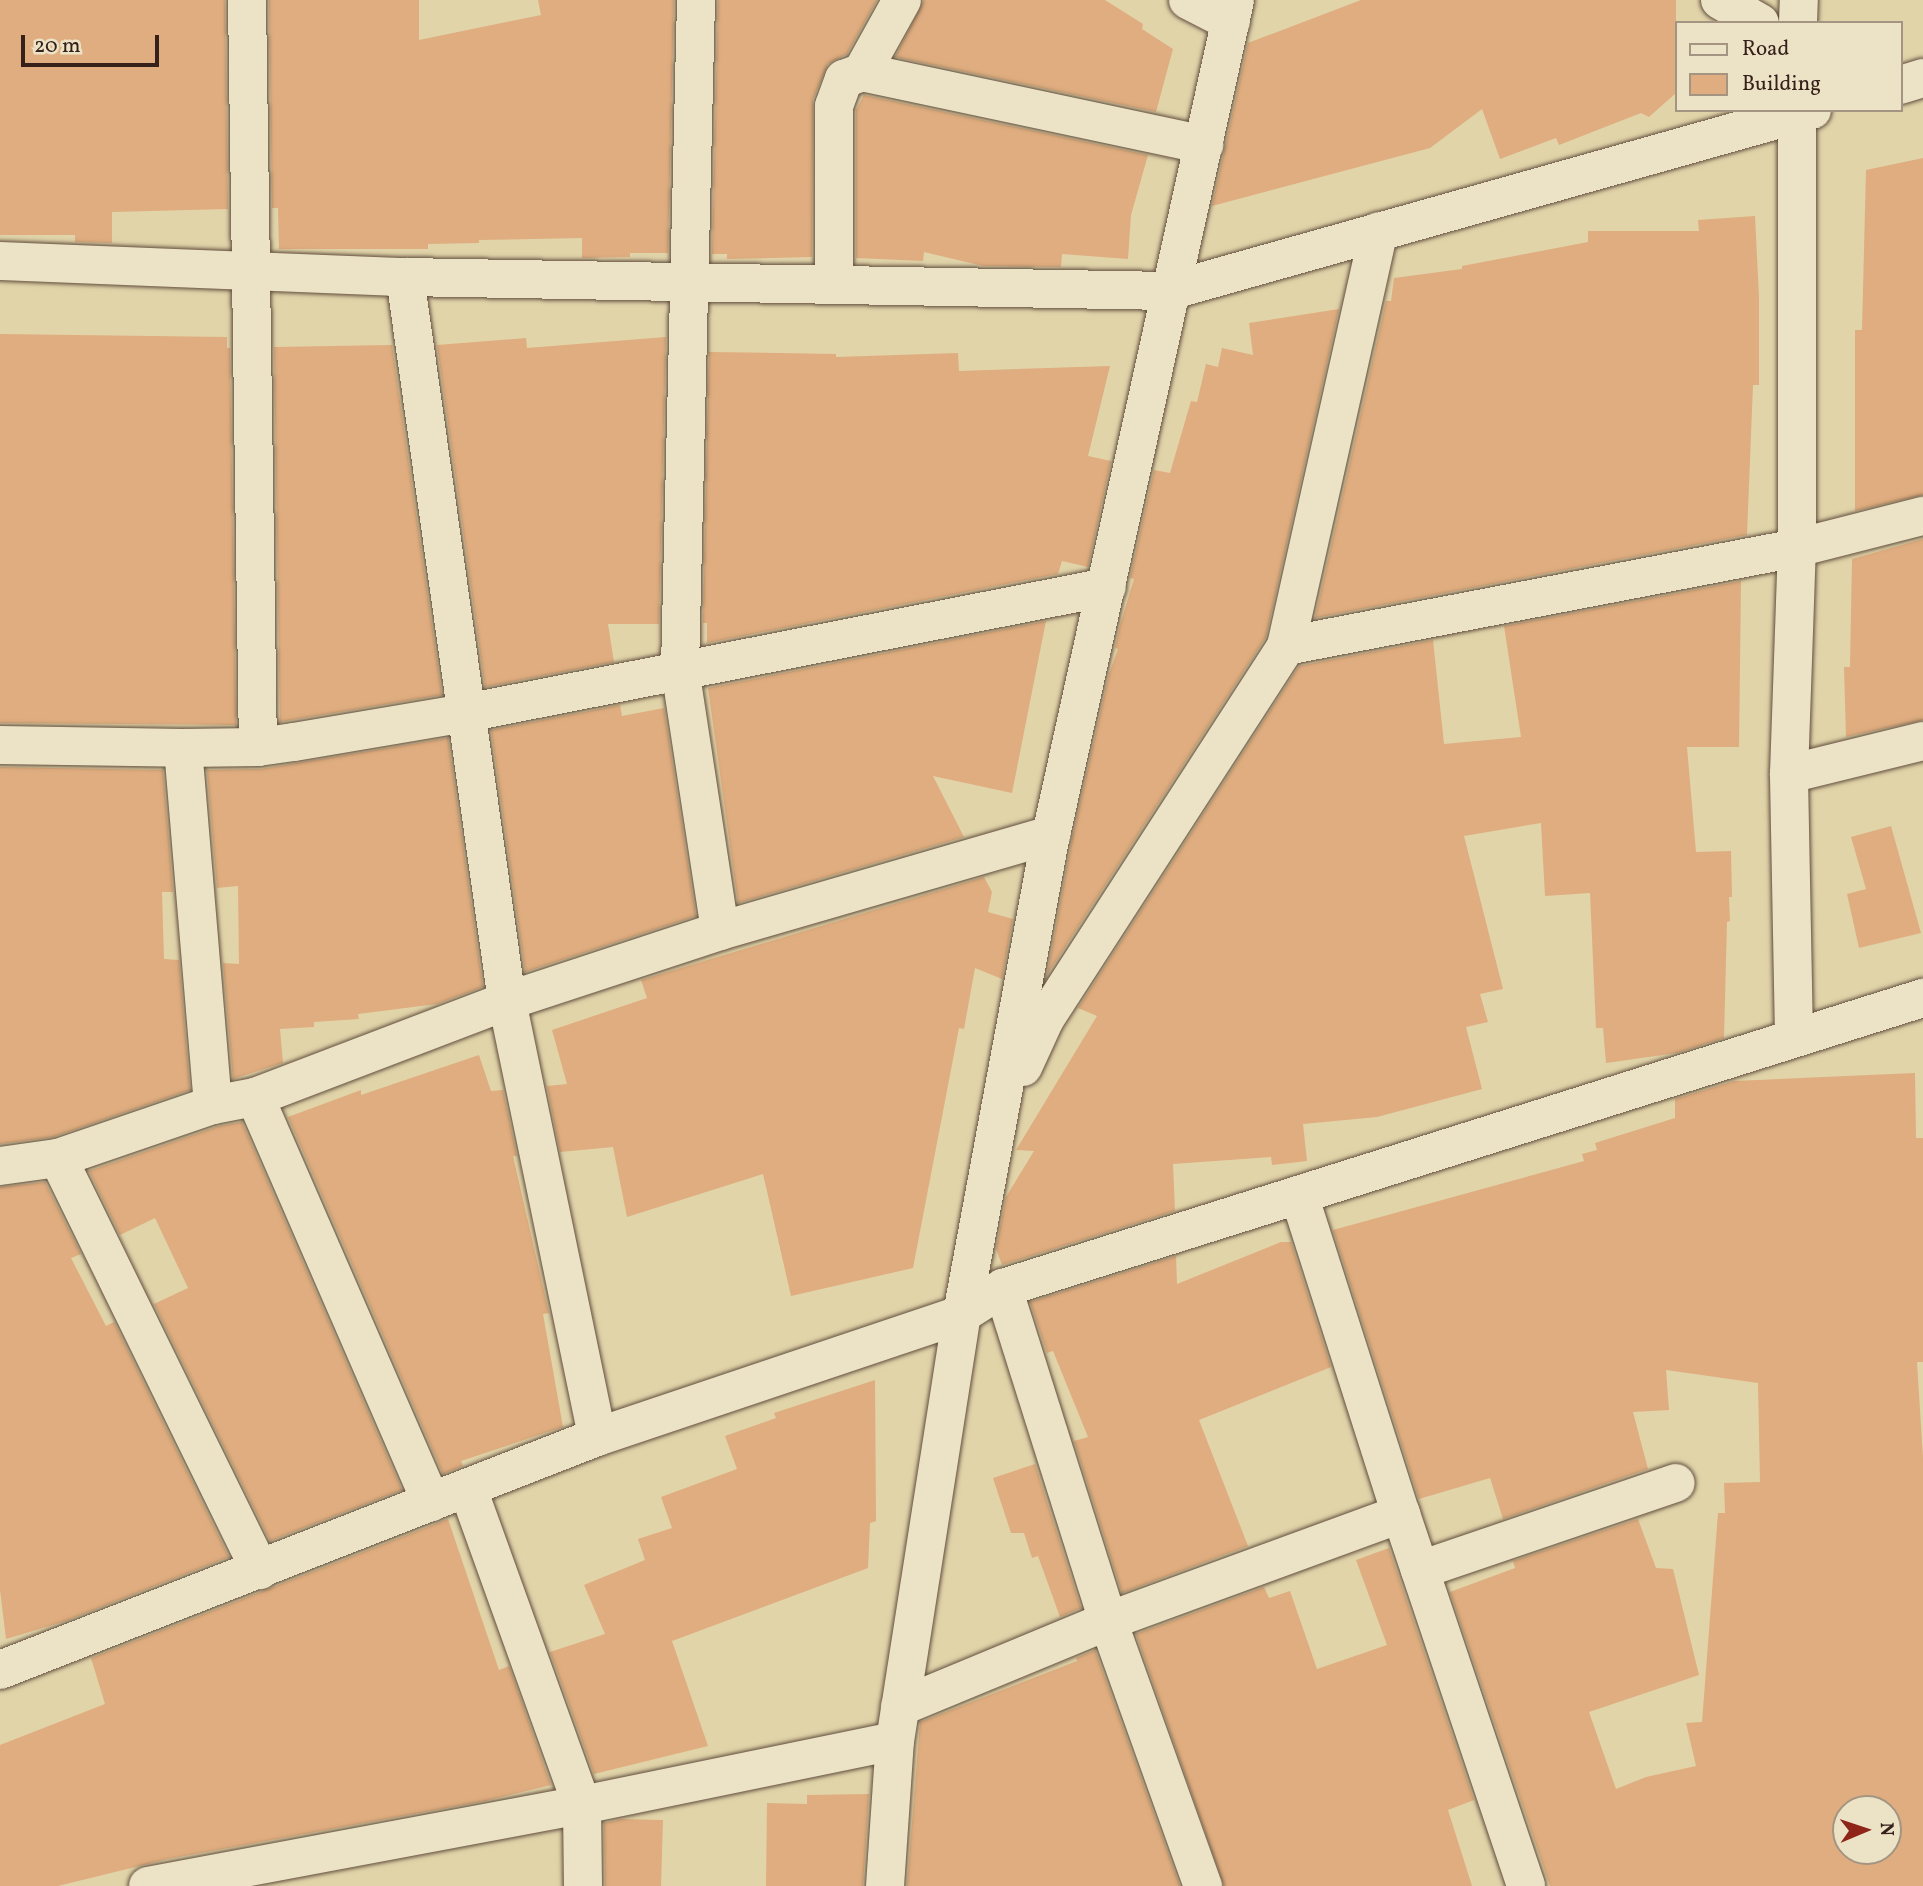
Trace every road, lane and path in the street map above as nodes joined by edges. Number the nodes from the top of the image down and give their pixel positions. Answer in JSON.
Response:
{"nodes":[{"id":1,"x":247,"y":0,"type":"edge"},
{"id":2,"x":696,"y":0,"type":"edge"},
{"id":3,"x":901,"y":0,"type":"edge"},
{"id":4,"x":1188,"y":0,"type":"edge"},
{"id":5,"x":1720,"y":0,"type":"edge"},
{"id":6,"x":1800,"y":0,"type":"edge"},
{"id":7,"x":1233,"y":11,"type":"edge"},
{"id":8,"x":1757,"y":21,"type":"edge"},
{"id":9,"x":1798,"y":21,"type":"edge"},
{"id":10,"x":862,"y":72,"type":"junction"},
{"id":11,"x":1923,"y":78,"type":"edge"},
{"id":12,"x":1902,"y":84,"type":"edge"},
{"id":13,"x":1802,"y":112,"type":"edge"},
{"id":14,"x":1203,"y":145,"type":"junction"},
{"id":15,"x":1378,"y":230,"type":"junction"},
{"id":16,"x":0,"y":261,"type":"edge"},
{"id":17,"x":252,"y":271,"type":"junction"},
{"id":18,"x":405,"y":277,"type":"junction"},
{"id":19,"x":690,"y":283,"type":"junction"},
{"id":20,"x":834,"y":285,"type":"junction"},
{"id":21,"x":1169,"y":291,"type":"junction"},
{"id":22,"x":1923,"y":516,"type":"edge"},
{"id":23,"x":1797,"y":548,"type":"junction"},
{"id":24,"x":1107,"y":587,"type":"junction"},
{"id":25,"x":1286,"y":646,"type":"junction"},
{"id":26,"x":680,"y":669,"type":"junction"},
{"id":27,"x":466,"y":713,"type":"junction"},
{"id":28,"x":1923,"y":740,"type":"edge"},
{"id":29,"x":0,"y":745,"type":"edge"},
{"id":30,"x":258,"y":747,"type":"junction"},
{"id":31,"x":183,"y":748,"type":"junction"},
{"id":32,"x":1789,"y":774,"type":"junction"},
{"id":33,"x":1051,"y":835,"type":"junction"},
{"id":34,"x":720,"y":931,"type":"junction"},
{"id":35,"x":1923,"y":998,"type":"edge"},
{"id":36,"x":507,"y":1001,"type":"junction"},
{"id":37,"x":1794,"y":1037,"type":"junction"},
{"id":38,"x":255,"y":1097,"type":"junction"},
{"id":39,"x":213,"y":1105,"type":"junction"},
{"id":40,"x":999,"y":1119,"type":"junction"},
{"id":41,"x":58,"y":1158,"type":"junction"},
{"id":42,"x":0,"y":1166,"type":"edge"},
{"id":43,"x":1299,"y":1195,"type":"junction"},
{"id":44,"x":1003,"y":1288,"type":"junction"},
{"id":45,"x":962,"y":1314,"type":"junction"},
{"id":46,"x":597,"y":1437,"type":"junction"},
{"id":47,"x":1676,"y":1483,"type":"dead end"},
{"id":48,"x":468,"y":1489,"type":"junction"},
{"id":49,"x":431,"y":1502,"type":"junction"},
{"id":50,"x":1401,"y":1514,"type":"junction"},
{"id":51,"x":260,"y":1570,"type":"junction"},
{"id":52,"x":1420,"y":1570,"type":"junction"},
{"id":53,"x":1108,"y":1621,"type":"junction"},
{"id":54,"x":0,"y":1670,"type":"edge"},
{"id":55,"x":898,"y":1724,"type":"junction"},
{"id":56,"x":582,"y":1805,"type":"junction"},
{"id":57,"x":148,"y":1886,"type":"edge"},
{"id":58,"x":583,"y":1886,"type":"edge"},
{"id":59,"x":885,"y":1886,"type":"edge"},
{"id":60,"x":1203,"y":1886,"type":"edge"},
{"id":61,"x":1527,"y":1886,"type":"edge"}],
"edges":[{"from":1,"to":17,"type":"street"},
{"from":2,"to":19,"type":"street"},
{"from":3,"to":10,"type":"street"},
{"from":4,"to":7,"type":"street"},
{"from":5,"to":8,"type":"street"},
{"from":6,"to":9,"type":"street"},
{"from":7,"to":14,"type":"street"},
{"from":10,"to":14,"type":"street"},
{"from":10,"to":20,"type":"street"},
{"from":11,"to":12,"type":"street"},
{"from":13,"to":15,"type":"street"},
{"from":13,"to":23,"type":"street"},
{"from":14,"to":21,"type":"street"},
{"from":15,"to":21,"type":"street"},
{"from":15,"to":25,"type":"street"},
{"from":16,"to":17,"type":"street"},
{"from":17,"to":18,"type":"street"},
{"from":17,"to":30,"type":"street"},
{"from":18,"to":19,"type":"street"},
{"from":18,"to":27,"type":"street"},
{"from":19,"to":20,"type":"street"},
{"from":19,"to":26,"type":"street"},
{"from":20,"to":21,"type":"street"},
{"from":21,"to":24,"type":"street"},
{"from":22,"to":23,"type":"street"},
{"from":23,"to":25,"type":"street"},
{"from":23,"to":32,"type":"street"},
{"from":24,"to":26,"type":"street"},
{"from":24,"to":33,"type":"street"},
{"from":25,"to":40,"type":"street"},
{"from":26,"to":27,"type":"street"},
{"from":26,"to":34,"type":"street"},
{"from":27,"to":30,"type":"street"},
{"from":27,"to":36,"type":"street"},
{"from":28,"to":32,"type":"street"},
{"from":29,"to":31,"type":"street"},
{"from":30,"to":31,"type":"street"},
{"from":31,"to":39,"type":"street"},
{"from":32,"to":37,"type":"street"},
{"from":33,"to":34,"type":"street"},
{"from":33,"to":40,"type":"street"},
{"from":34,"to":36,"type":"street"},
{"from":35,"to":37,"type":"street"},
{"from":36,"to":38,"type":"street"},
{"from":36,"to":46,"type":"street"},
{"from":37,"to":43,"type":"street"},
{"from":38,"to":39,"type":"street"},
{"from":38,"to":49,"type":"street"},
{"from":39,"to":41,"type":"street"},
{"from":40,"to":45,"type":"street"},
{"from":41,"to":42,"type":"street"},
{"from":41,"to":51,"type":"street"},
{"from":43,"to":44,"type":"street"},
{"from":43,"to":50,"type":"street"},
{"from":44,"to":45,"type":"street"},
{"from":44,"to":53,"type":"street"},
{"from":45,"to":46,"type":"street"},
{"from":45,"to":55,"type":"street"},
{"from":46,"to":48,"type":"street"},
{"from":47,"to":52,"type":"street"},
{"from":48,"to":49,"type":"street"},
{"from":48,"to":56,"type":"street"},
{"from":49,"to":51,"type":"street"},
{"from":50,"to":52,"type":"street"},
{"from":50,"to":53,"type":"street"},
{"from":51,"to":54,"type":"street"},
{"from":52,"to":61,"type":"street"},
{"from":53,"to":55,"type":"street"},
{"from":53,"to":60,"type":"street"},
{"from":55,"to":56,"type":"street"},
{"from":55,"to":59,"type":"street"},
{"from":56,"to":57,"type":"street"},
{"from":56,"to":58,"type":"street"}]}
